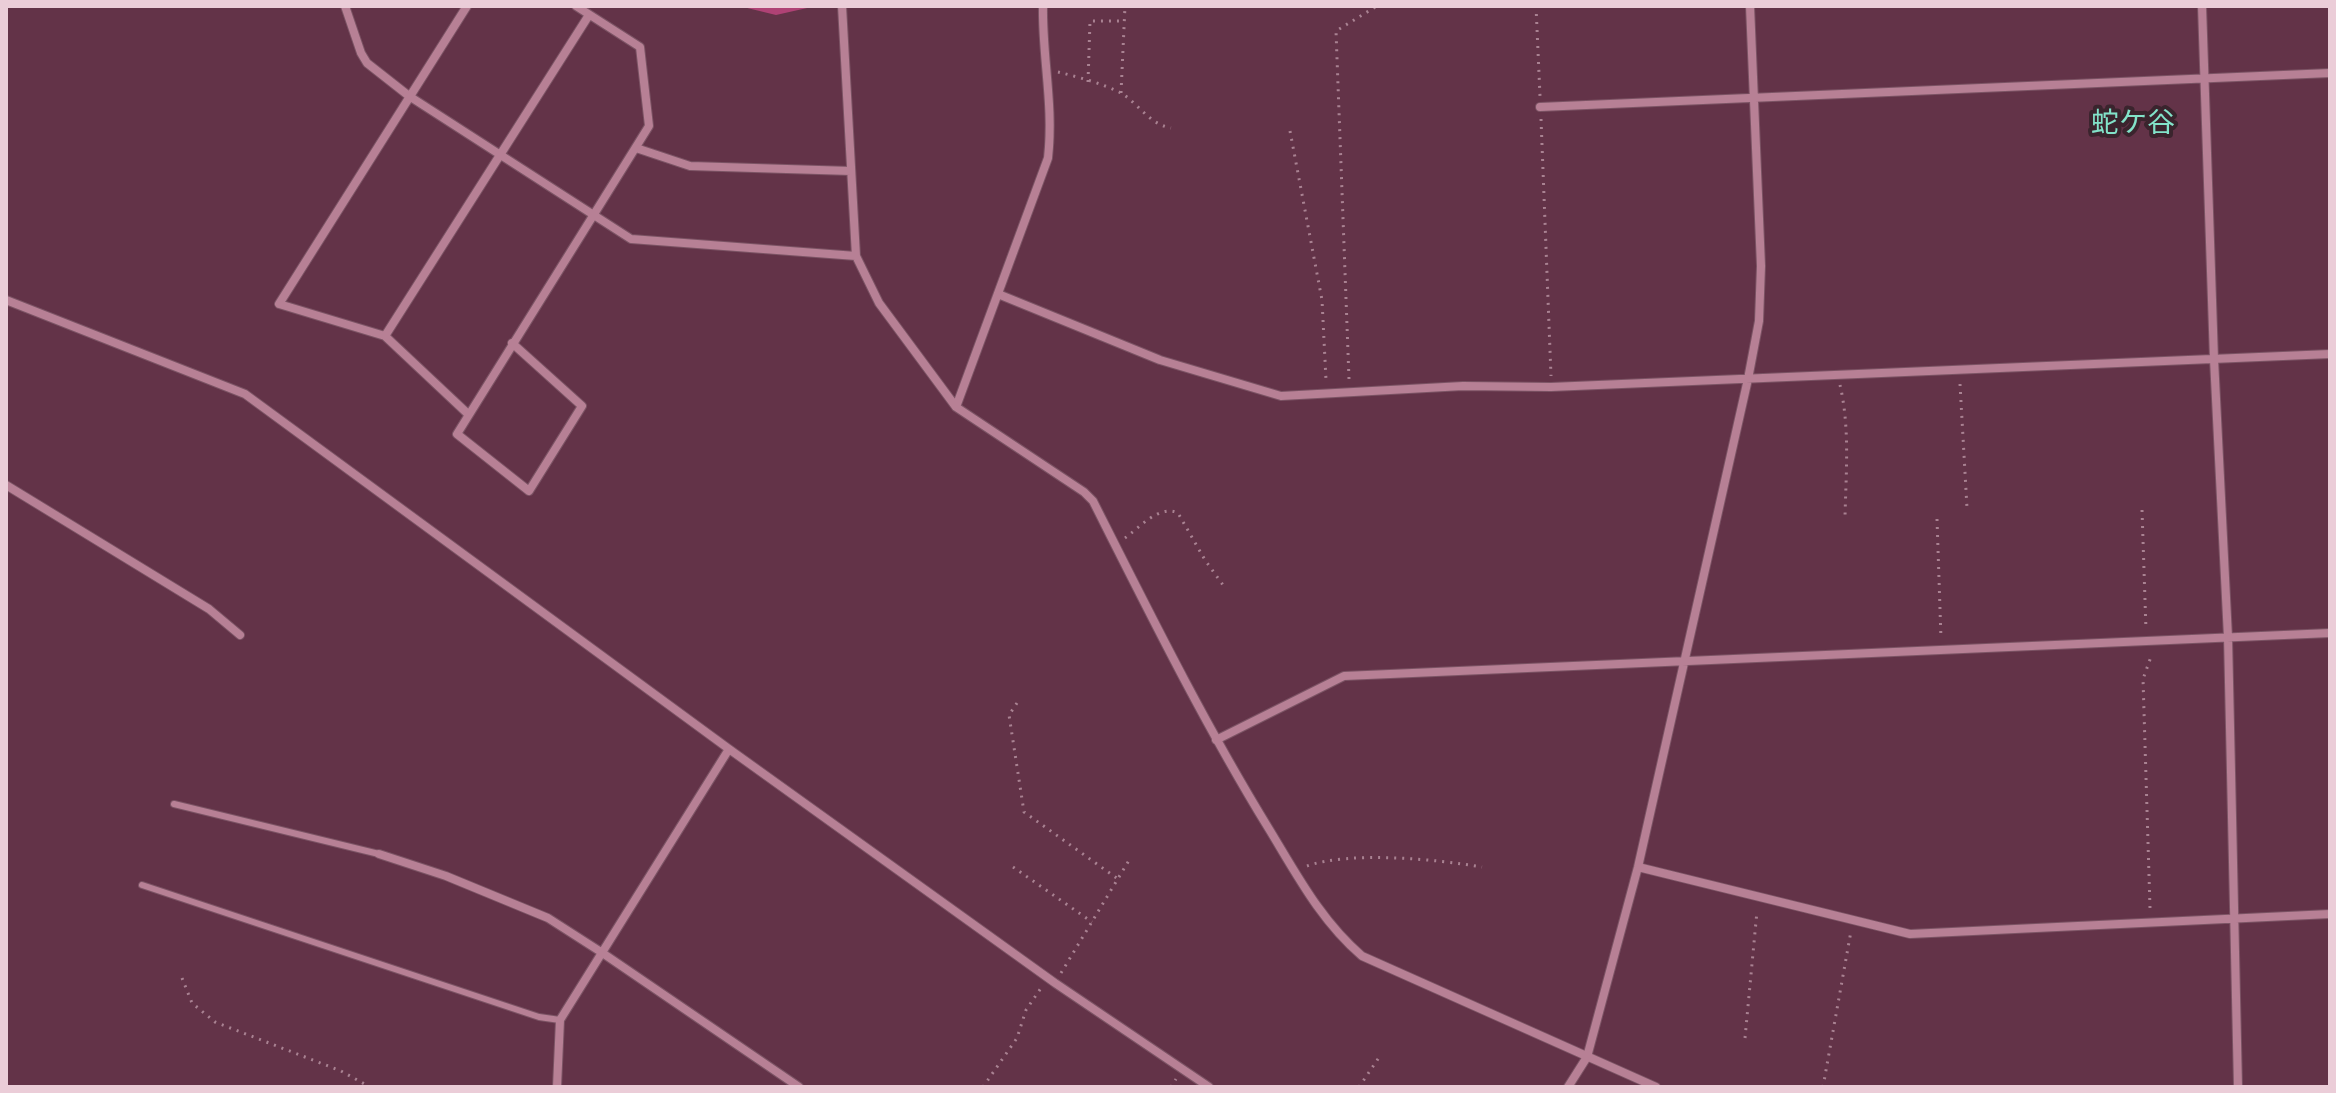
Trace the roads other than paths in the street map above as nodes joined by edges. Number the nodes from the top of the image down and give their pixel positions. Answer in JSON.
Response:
{"nodes":[{"id":1,"x":345,"y":6,"type":"edge"},
{"id":2,"x":467,"y":6,"type":"edge"},
{"id":3,"x":576,"y":6,"type":"edge"},
{"id":4,"x":842,"y":6,"type":"edge"},
{"id":5,"x":1043,"y":6,"type":"edge"},
{"id":6,"x":1750,"y":6,"type":"edge"},
{"id":7,"x":2202,"y":6,"type":"edge"},
{"id":8,"x":589,"y":15,"type":"junction"},
{"id":9,"x":2330,"y":73,"type":"edge"},
{"id":10,"x":2205,"y":77,"type":"junction"},
{"id":11,"x":409,"y":96,"type":"junction"},
{"id":12,"x":1754,"y":99,"type":"junction"},
{"id":13,"x":1540,"y":107,"type":"road end"},
{"id":14,"x":636,"y":148,"type":"junction"},
{"id":15,"x":501,"y":155,"type":"junction"},
{"id":16,"x":851,"y":171,"type":"junction"},
{"id":17,"x":594,"y":215,"type":"junction"},
{"id":18,"x":856,"y":256,"type":"junction"},
{"id":19,"x":998,"y":294,"type":"junction"},
{"id":20,"x":6,"y":300,"type":"edge"},
{"id":21,"x":385,"y":336,"type":"junction"},
{"id":22,"x":512,"y":343,"type":"junction"},
{"id":23,"x":2330,"y":354,"type":"edge"},
{"id":24,"x":2214,"y":359,"type":"junction"},
{"id":25,"x":1748,"y":379,"type":"junction"},
{"id":26,"x":956,"y":407,"type":"junction"},
{"id":27,"x":468,"y":414,"type":"junction"},
{"id":28,"x":6,"y":485,"type":"edge"},
{"id":29,"x":2330,"y":633,"type":"edge"},
{"id":30,"x":240,"y":635,"type":"dead end"},
{"id":31,"x":2228,"y":637,"type":"junction"},
{"id":32,"x":1684,"y":662,"type":"junction"},
{"id":33,"x":1216,"y":740,"type":"junction"},
{"id":34,"x":729,"y":749,"type":"junction"},
{"id":35,"x":174,"y":804,"type":"dead end"},
{"id":36,"x":379,"y":854,"type":"joint"},
{"id":37,"x":1638,"y":867,"type":"junction"},
{"id":38,"x":142,"y":885,"type":"dead end"},
{"id":39,"x":2330,"y":914,"type":"edge"},
{"id":40,"x":2235,"y":918,"type":"junction"},
{"id":41,"x":601,"y":952,"type":"junction"},
{"id":42,"x":560,"y":1020,"type":"junction"},
{"id":43,"x":1587,"y":1057,"type":"junction"},
{"id":44,"x":557,"y":1087,"type":"edge"},
{"id":45,"x":799,"y":1087,"type":"edge"},
{"id":46,"x":1209,"y":1087,"type":"edge"},
{"id":47,"x":1568,"y":1087,"type":"edge"},
{"id":48,"x":1656,"y":1087,"type":"edge"},
{"id":49,"x":2238,"y":1087,"type":"edge"}],
"edges":[{"from":1,"to":11,"type":"street"},
{"from":2,"to":11,"type":"street"},
{"from":3,"to":8,"type":"street"},
{"from":4,"to":16,"type":"street"},
{"from":5,"to":19,"type":"street"},
{"from":6,"to":12,"type":"street"},
{"from":7,"to":10,"type":"street"},
{"from":8,"to":14,"type":"street"},
{"from":8,"to":15,"type":"street"},
{"from":9,"to":10,"type":"street"},
{"from":10,"to":12,"type":"street"},
{"from":10,"to":24,"type":"street"},
{"from":11,"to":15,"type":"street"},
{"from":11,"to":21,"type":"street"},
{"from":12,"to":13,"type":"street"},
{"from":12,"to":25,"type":"street"},
{"from":14,"to":16,"type":"street"},
{"from":14,"to":17,"type":"street"},
{"from":15,"to":17,"type":"street"},
{"from":15,"to":21,"type":"street"},
{"from":16,"to":18,"type":"street"},
{"from":17,"to":18,"type":"street"},
{"from":17,"to":22,"type":"street"},
{"from":18,"to":26,"type":"street"},
{"from":19,"to":25,"type":"street"},
{"from":19,"to":26,"type":"street"},
{"from":20,"to":34,"type":"street"},
{"from":21,"to":27,"type":"street"},
{"from":22,"to":27,"type":"street"},
{"from":22,"to":27,"type":"street"},
{"from":23,"to":24,"type":"street"},
{"from":24,"to":25,"type":"street"},
{"from":24,"to":31,"type":"street"},
{"from":25,"to":32,"type":"street"},
{"from":26,"to":33,"type":"street"},
{"from":28,"to":30,"type":"street"},
{"from":29,"to":31,"type":"street"},
{"from":31,"to":32,"type":"street"},
{"from":31,"to":40,"type":"street"},
{"from":32,"to":33,"type":"street"},
{"from":32,"to":37,"type":"street"},
{"from":33,"to":43,"type":"street"},
{"from":34,"to":41,"type":"street"},
{"from":34,"to":46,"type":"street"},
{"from":35,"to":36,"type":"lane"},
{"from":36,"to":41,"type":"street"},
{"from":37,"to":40,"type":"street"},
{"from":37,"to":43,"type":"street"},
{"from":38,"to":42,"type":"lane"},
{"from":39,"to":40,"type":"street"},
{"from":40,"to":49,"type":"street"},
{"from":41,"to":42,"type":"street"},
{"from":41,"to":45,"type":"street"},
{"from":42,"to":44,"type":"street"},
{"from":43,"to":47,"type":"street"},
{"from":43,"to":48,"type":"street"}]}
